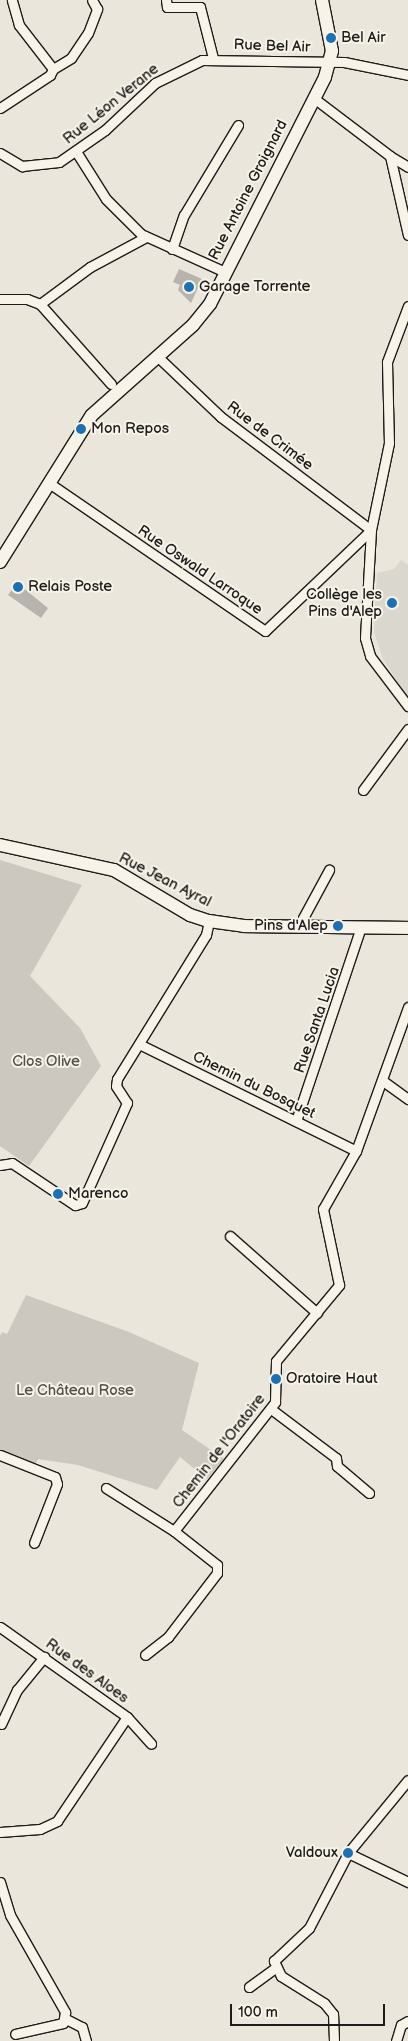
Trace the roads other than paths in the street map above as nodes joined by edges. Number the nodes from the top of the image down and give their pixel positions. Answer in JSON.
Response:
{"nodes":[{"id":1,"x":12,"y":0,"type":"edge"},
{"id":2,"x":92,"y":0,"type":"edge"},
{"id":3,"x":166,"y":0,"type":"edge"},
{"id":4,"x":322,"y":0,"type":"edge"},
{"id":5,"x":212,"y":58,"type":"junction"},
{"id":6,"x":331,"y":62,"type":"junction"},
{"id":7,"x":53,"y":69,"type":"junction"},
{"id":8,"x":408,"y":76,"type":"edge"},
{"id":9,"x":314,"y":99,"type":"junction"},
{"id":10,"x":0,"y":108,"type":"edge"},
{"id":11,"x":238,"y":125,"type":"dead end"},
{"id":12,"x":0,"y":153,"type":"edge"},
{"id":13,"x":77,"y":153,"type":"junction"},
{"id":14,"x":390,"y":156,"type":"junction"},
{"id":15,"x":408,"y":167,"type":"edge"},
{"id":16,"x":408,"y":234,"type":"edge"},
{"id":17,"x":146,"y":237,"type":"junction"},
{"id":18,"x":172,"y":249,"type":"junction"},
{"id":19,"x":225,"y":272,"type":"junction"},
{"id":20,"x":0,"y":299,"type":"edge"},
{"id":21,"x":40,"y":304,"type":"junction"},
{"id":22,"x":408,"y":306,"type":"edge"},
{"id":23,"x":158,"y":357,"type":"junction"},
{"id":24,"x":111,"y":384,"type":"dead end"},
{"id":25,"x":49,"y":483,"type":"junction"},
{"id":26,"x":371,"y":530,"type":"junction"},
{"id":27,"x":0,"y":562,"type":"edge"},
{"id":28,"x":408,"y":706,"type":"edge"},
{"id":29,"x":408,"y":729,"type":"edge"},
{"id":30,"x":363,"y":790,"type":"dead end"},
{"id":31,"x":0,"y":845,"type":"edge"},
{"id":32,"x":329,"y":870,"type":"dead end"},
{"id":33,"x":209,"y":921,"type":"junction"},
{"id":34,"x":304,"y":926,"type":"junction"},
{"id":35,"x":362,"y":927,"type":"junction"},
{"id":36,"x":408,"y":928,"type":"edge"},
{"id":37,"x":408,"y":1007,"type":"edge"},
{"id":38,"x":139,"y":1044,"type":"junction"},
{"id":39,"x":383,"y":1080,"type":"junction"},
{"id":40,"x":408,"y":1099,"type":"edge"},
{"id":41,"x":296,"y":1121,"type":"junction"},
{"id":42,"x":356,"y":1151,"type":"junction"},
{"id":43,"x":0,"y":1165,"type":"edge"},
{"id":44,"x":230,"y":1236,"type":"dead end"},
{"id":45,"x":317,"y":1313,"type":"junction"},
{"id":46,"x":271,"y":1409,"type":"junction"},
{"id":47,"x":0,"y":1455,"type":"edge"},
{"id":48,"x":106,"y":1488,"type":"dead end"},
{"id":49,"x":369,"y":1493,"type":"dead end"},
{"id":50,"x":174,"y":1532,"type":"junction"},
{"id":51,"x":34,"y":1543,"type":"dead end"},
{"id":52,"x":0,"y":1626,"type":"edge"},
{"id":53,"x":145,"y":1655,"type":"dead end"},
{"id":54,"x":44,"y":1657,"type":"junction"},
{"id":55,"x":127,"y":1717,"type":"junction"},
{"id":56,"x":1,"y":1724,"type":"edge"},
{"id":57,"x":151,"y":1744,"type":"dead end"},
{"id":58,"x":408,"y":1780,"type":"edge"},
{"id":59,"x":0,"y":1832,"type":"edge"},
{"id":60,"x":348,"y":1853,"type":"junction"},
{"id":61,"x":0,"y":1882,"type":"edge"},
{"id":62,"x":408,"y":1882,"type":"edge"},
{"id":63,"x":275,"y":1968,"type":"junction"},
{"id":64,"x":248,"y":1987,"type":"dead end"},
{"id":65,"x":66,"y":2019,"type":"junction"},
{"id":66,"x":408,"y":2021,"type":"edge"},
{"id":67,"x":15,"y":2034,"type":"dead end"},
{"id":68,"x":86,"y":2041,"type":"edge"},
{"id":69,"x":334,"y":2041,"type":"edge"},
{"id":70,"x":396,"y":2041,"type":"edge"}],
"edges":[{"from":1,"to":7,"type":"street"},
{"from":2,"to":7,"type":"street"},
{"from":3,"to":5,"type":"street"},
{"from":4,"to":6,"type":"main road","name":"Rue Antoine Groignard"},
{"from":5,"to":6,"type":"street","name":"Rue Bel Air"},
{"from":5,"to":13,"type":"street","name":"Rue Léon Verane"},
{"from":6,"to":8,"type":"street","name":"Rue Bel Air"},
{"from":6,"to":9,"type":"main road","name":"Rue Antoine Groignard"},
{"from":7,"to":10,"type":"street"},
{"from":9,"to":14,"type":"street"},
{"from":9,"to":19,"type":"main road","name":"Rue Antoine Groignard"},
{"from":11,"to":18,"type":"street"},
{"from":12,"to":13,"type":"street","name":"Rue Léon Verane"},
{"from":13,"to":17,"type":"street"},
{"from":14,"to":15,"type":"street"},
{"from":14,"to":16,"type":"street"},
{"from":17,"to":18,"type":"street"},
{"from":17,"to":21,"type":"street"},
{"from":18,"to":19,"type":"street"},
{"from":19,"to":23,"type":"main road","name":"Rue Antoine Groignard"},
{"from":20,"to":21,"type":"street"},
{"from":21,"to":24,"type":"street"},
{"from":22,"to":26,"type":"street"},
{"from":23,"to":25,"type":"main road","name":"Rue Antoine Groignard"},
{"from":23,"to":26,"type":"street","name":"Rue de Crimée"},
{"from":25,"to":26,"type":"street","name":"Rue Oswald Larroque"},
{"from":25,"to":27,"type":"main road","name":"Rue Antoine Groignard"},
{"from":26,"to":28,"type":"street"},
{"from":29,"to":30,"type":"street"},
{"from":31,"to":33,"type":"main road","name":"Rue Jean Ayral"},
{"from":32,"to":34,"type":"street"},
{"from":33,"to":34,"type":"main road","name":"Rue Jean Ayral"},
{"from":33,"to":38,"type":"street"},
{"from":34,"to":35,"type":"main road","name":"Rue Jean Ayral"},
{"from":35,"to":36,"type":"main road","name":"Rue Jean Ayral"},
{"from":35,"to":41,"type":"street","name":"Rue Santa Lucia"},
{"from":37,"to":39,"type":"street","name":"Chemin de l'Oratoire"},
{"from":38,"to":41,"type":"street","name":"Chemin du Bosquet"},
{"from":38,"to":43,"type":"street"},
{"from":39,"to":40,"type":"street"},
{"from":39,"to":42,"type":"street","name":"Chemin de l'Oratoire"},
{"from":41,"to":42,"type":"street","name":"Chemin du Bosquet"},
{"from":42,"to":45,"type":"street","name":"Chemin de l'Oratoire"},
{"from":44,"to":45,"type":"street"},
{"from":45,"to":46,"type":"street","name":"Chemin de l'Oratoire"},
{"from":46,"to":49,"type":"street"},
{"from":46,"to":50,"type":"street","name":"Chemin de l'Oratoire"},
{"from":47,"to":51,"type":"street"},
{"from":48,"to":50,"type":"street"},
{"from":50,"to":53,"type":"street"},
{"from":52,"to":54,"type":"street","name":"Rue des Aloes"},
{"from":54,"to":55,"type":"street","name":"Rue des Aloes"},
{"from":54,"to":56,"type":"street"},
{"from":55,"to":57,"type":"street","name":"Rue des Aloes"},
{"from":55,"to":59,"type":"street"},
{"from":58,"to":60,"type":"street"},
{"from":60,"to":62,"type":"street"},
{"from":60,"to":63,"type":"street"},
{"from":61,"to":65,"type":"street"},
{"from":63,"to":64,"type":"street"},
{"from":63,"to":69,"type":"street"},
{"from":65,"to":67,"type":"street"},
{"from":65,"to":68,"type":"street"},
{"from":66,"to":70,"type":"street"}]}
